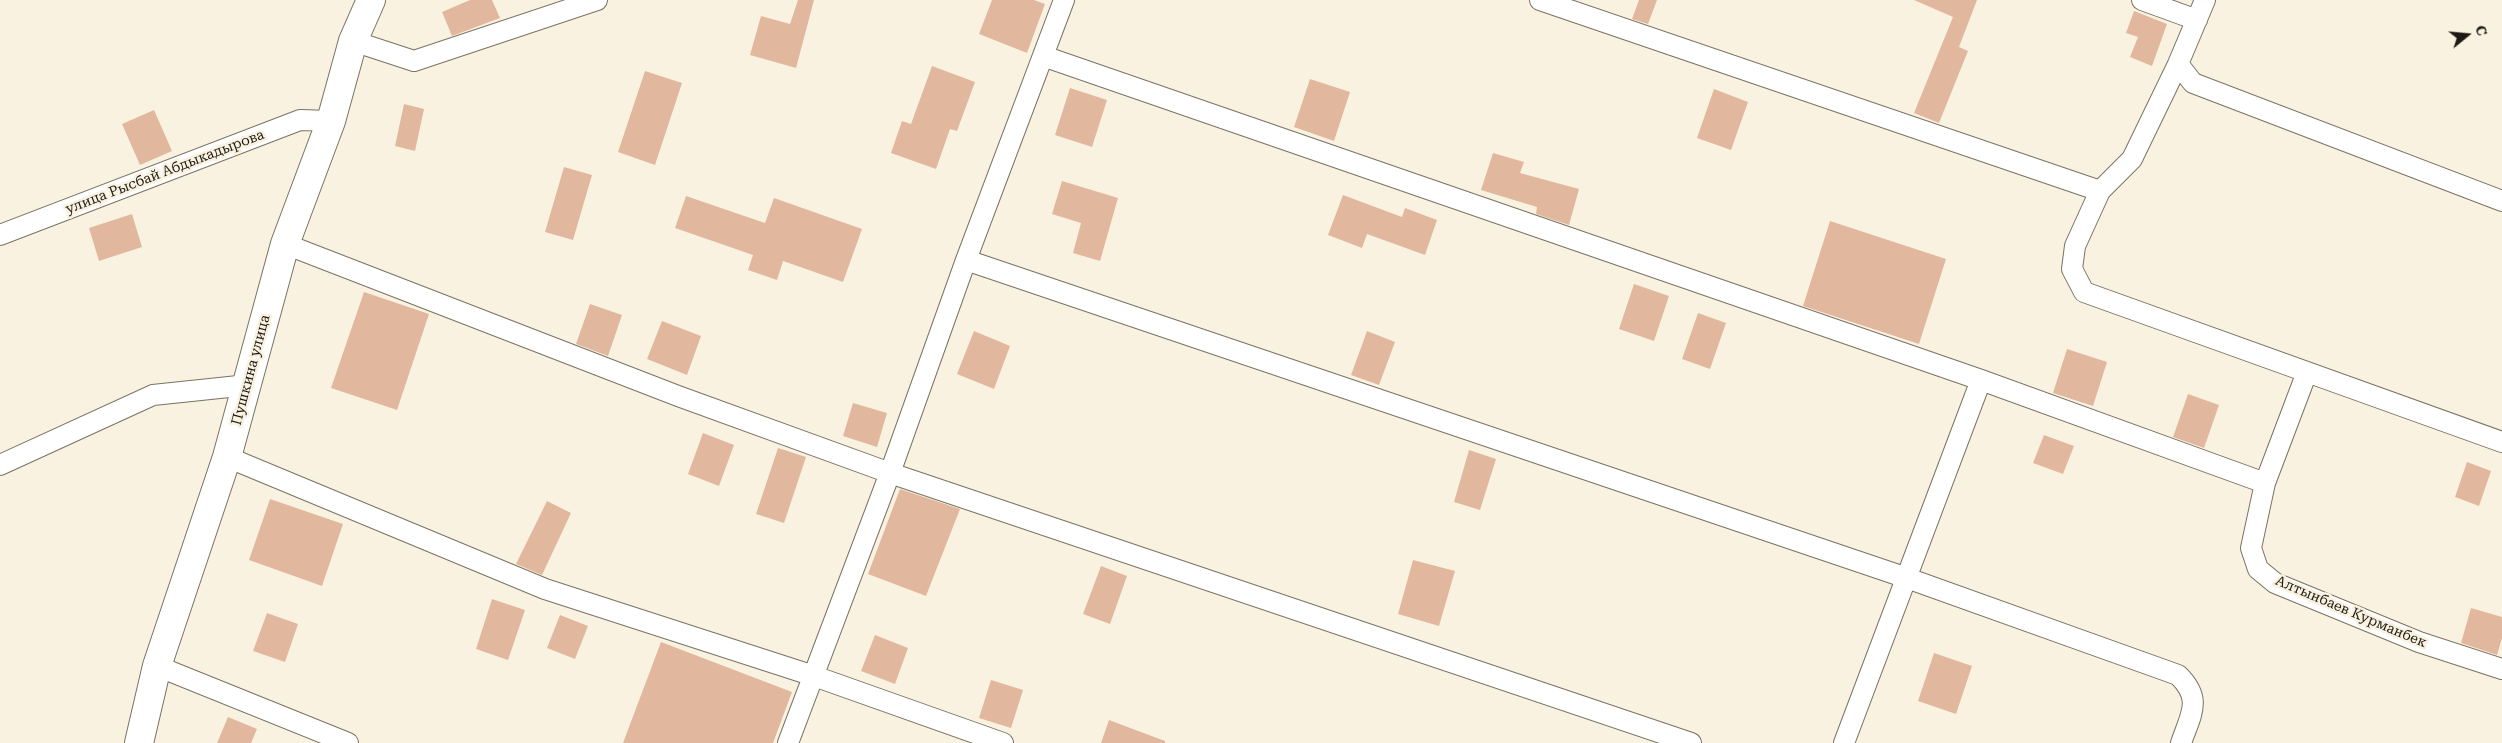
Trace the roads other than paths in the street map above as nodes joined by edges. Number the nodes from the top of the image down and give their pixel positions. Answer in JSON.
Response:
{"nodes":[{"id":1,"x":371,"y":0,"type":"edge"},
{"id":2,"x":597,"y":0,"type":"edge"},
{"id":3,"x":1064,"y":0,"type":"edge"},
{"id":4,"x":1540,"y":0,"type":"edge"},
{"id":5,"x":2142,"y":0,"type":"edge"},
{"id":6,"x":2205,"y":0,"type":"edge"},
{"id":7,"x":2197,"y":20,"type":"junction"},
{"id":8,"x":353,"y":41,"type":"junction"},
{"id":9,"x":1043,"y":56,"type":"junction"},
{"id":10,"x":2178,"y":64,"type":"junction"},
{"id":11,"x":331,"y":121,"type":"junction"},
{"id":12,"x":2100,"y":191,"type":"junction"},
{"id":13,"x":2502,"y":201,"type":"edge"},
{"id":14,"x":0,"y":235,"type":"edge"},
{"id":15,"x":286,"y":244,"type":"junction"},
{"id":16,"x":966,"y":260,"type":"junction"},
{"id":17,"x":2307,"y":372,"type":"junction"},
{"id":18,"x":1981,"y":380,"type":"junction"},
{"id":19,"x":248,"y":385,"type":"junction"},
{"id":20,"x":2502,"y":442,"type":"edge"},
{"id":21,"x":228,"y":457,"type":"junction"},
{"id":22,"x":0,"y":466,"type":"edge"},
{"id":23,"x":890,"y":473,"type":"junction"},
{"id":24,"x":2265,"y":483,"type":"junction"},
{"id":25,"x":1907,"y":578,"type":"junction"},
{"id":26,"x":157,"y":666,"type":"junction"},
{"id":27,"x":2502,"y":669,"type":"edge"},
{"id":28,"x":814,"y":676,"type":"junction"},
{"id":29,"x":139,"y":743,"type":"edge"},
{"id":30,"x":348,"y":743,"type":"edge"},
{"id":31,"x":788,"y":743,"type":"edge"},
{"id":32,"x":1003,"y":743,"type":"edge"},
{"id":33,"x":1691,"y":743,"type":"edge"},
{"id":34,"x":1844,"y":743,"type":"edge"},
{"id":35,"x":2181,"y":743,"type":"edge"}],
"edges":[{"from":1,"to":8,"type":"highway","name":"Пушкина улица"},
{"from":2,"to":8,"type":"street"},
{"from":3,"to":9,"type":"street"},
{"from":4,"to":12,"type":"street"},
{"from":5,"to":7,"type":"street"},
{"from":6,"to":7,"type":"street"},
{"from":7,"to":10,"type":"street"},
{"from":8,"to":11,"type":"highway","name":"Пушкина улица"},
{"from":9,"to":16,"type":"street"},
{"from":9,"to":18,"type":"street"},
{"from":10,"to":12,"type":"street"},
{"from":10,"to":13,"type":"street"},
{"from":11,"to":14,"type":"street","name":"улица Рысбай Абдыкадырова"},
{"from":11,"to":15,"type":"highway","name":"Пушкина улица"},
{"from":12,"to":17,"type":"street"},
{"from":15,"to":19,"type":"highway","name":"Пушкина улица"},
{"from":15,"to":23,"type":"street"},
{"from":16,"to":23,"type":"street"},
{"from":16,"to":25,"type":"street"},
{"from":17,"to":20,"type":"street"},
{"from":17,"to":24,"type":"street","name":"Алтынбаев Курманбек"},
{"from":18,"to":24,"type":"street"},
{"from":18,"to":25,"type":"street"},
{"from":19,"to":21,"type":"highway","name":"Пушкина улица"},
{"from":19,"to":22,"type":"street"},
{"from":21,"to":26,"type":"highway","name":"Пушкина улица"},
{"from":21,"to":28,"type":"street"},
{"from":23,"to":28,"type":"street"},
{"from":23,"to":33,"type":"street"},
{"from":24,"to":27,"type":"street","name":"Алтынбаев Курманбек"},
{"from":25,"to":34,"type":"street"},
{"from":25,"to":35,"type":"street"},
{"from":26,"to":29,"type":"highway","name":"Пушкина улица"},
{"from":26,"to":30,"type":"street"},
{"from":28,"to":31,"type":"street"},
{"from":28,"to":32,"type":"street"}]}
